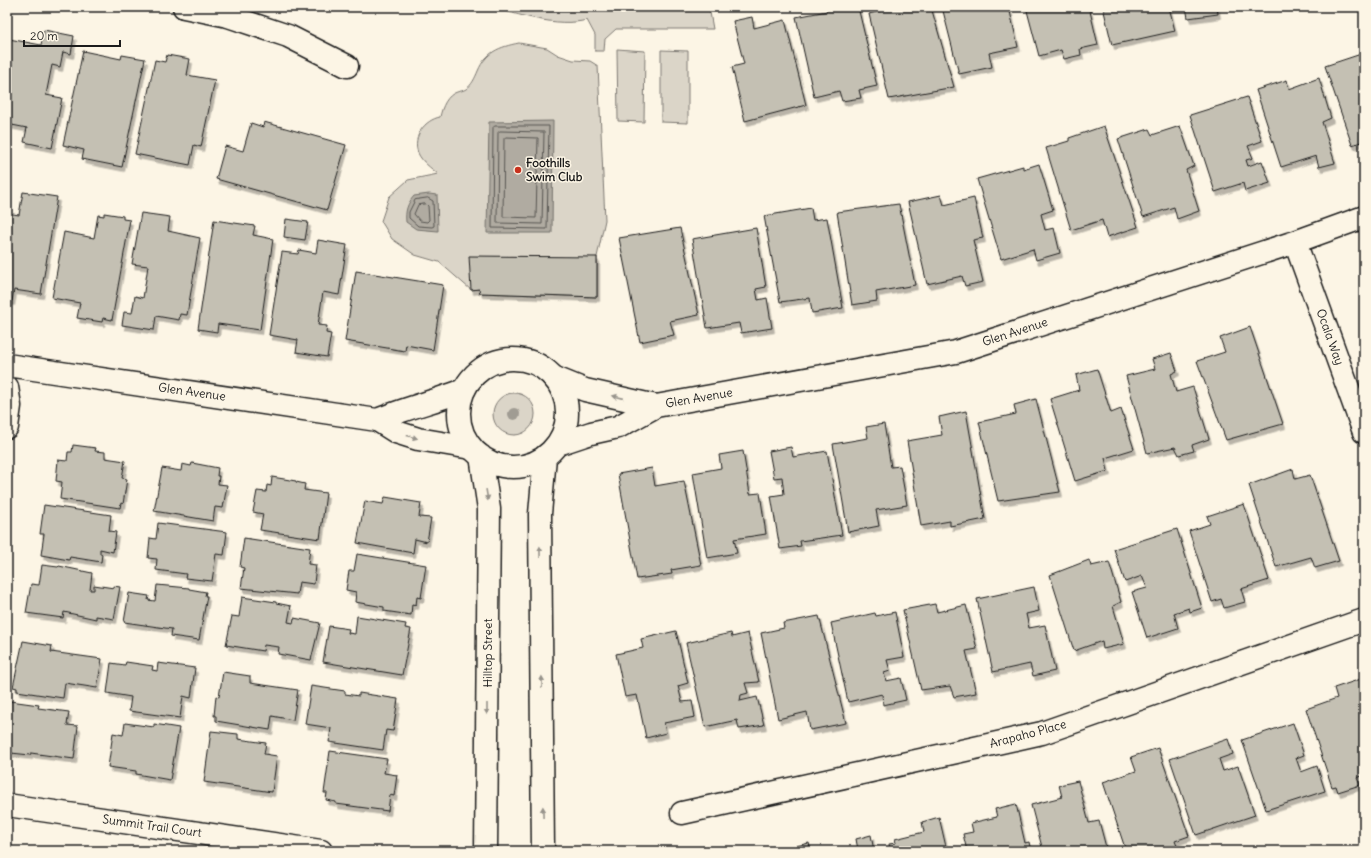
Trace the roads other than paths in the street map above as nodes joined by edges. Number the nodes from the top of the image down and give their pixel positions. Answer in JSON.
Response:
{"nodes":[{"id":1,"x":184,"y":7,"type":"edge"},
{"id":2,"x":347,"y":66,"type":"dead end"},
{"id":3,"x":1364,"y":217,"type":"edge"},
{"id":4,"x":1295,"y":242,"type":"junction"},
{"id":5,"x":7,"y":366,"type":"edge"},
{"id":6,"x":553,"y":377,"type":"junction"},
{"id":7,"x":7,"y":387,"type":"edge"},
{"id":8,"x":464,"y":390,"type":"junction"},
{"id":9,"x":656,"y":406,"type":"junction"},
{"id":10,"x":377,"y":420,"type":"junction"},
{"id":11,"x":7,"y":427,"type":"edge"},
{"id":12,"x":1364,"y":432,"type":"edge"},
{"id":13,"x":552,"y":451,"type":"junction"},
{"id":14,"x":476,"y":452,"type":"junction"},
{"id":15,"x":1364,"y":620,"type":"edge"},
{"id":16,"x":7,"y":805,"type":"edge"},
{"id":17,"x":682,"y":813,"type":"dead end"},
{"id":18,"x":321,"y":851,"type":"edge"},
{"id":19,"x":486,"y":851,"type":"edge"},
{"id":20,"x":543,"y":851,"type":"edge"}],
"edges":[{"from":1,"to":2,"type":"street"},
{"from":3,"to":4,"type":"street","name":"Glen Avenue"},
{"from":4,"to":9,"type":"street","name":"Glen Avenue"},
{"from":4,"to":12,"type":"street","name":"Ocala Way"},
{"from":5,"to":10,"type":"street","name":"Glen Avenue"},
{"from":6,"to":8,"type":"street"},
{"from":9,"to":6,"type":"street","name":"Glen Avenue","one_way":true},
{"from":6,"to":13,"type":"street"},
{"from":7,"to":11,"type":"street"},
{"from":8,"to":10,"type":"street"},
{"from":8,"to":14,"type":"street"},
{"from":9,"to":13,"type":"street","name":"Glen Avenue"},
{"from":10,"to":14,"type":"street","name":"Glen Avenue","one_way":true},
{"from":13,"to":14,"type":"street"},
{"from":20,"to":13,"type":"street","one_way":true},
{"from":14,"to":19,"type":"street","name":"Hilltop Street","one_way":true},
{"from":15,"to":17,"type":"street","name":"Arapaho Place"},
{"from":16,"to":18,"type":"street","name":"Summit Trail Court"}]}
